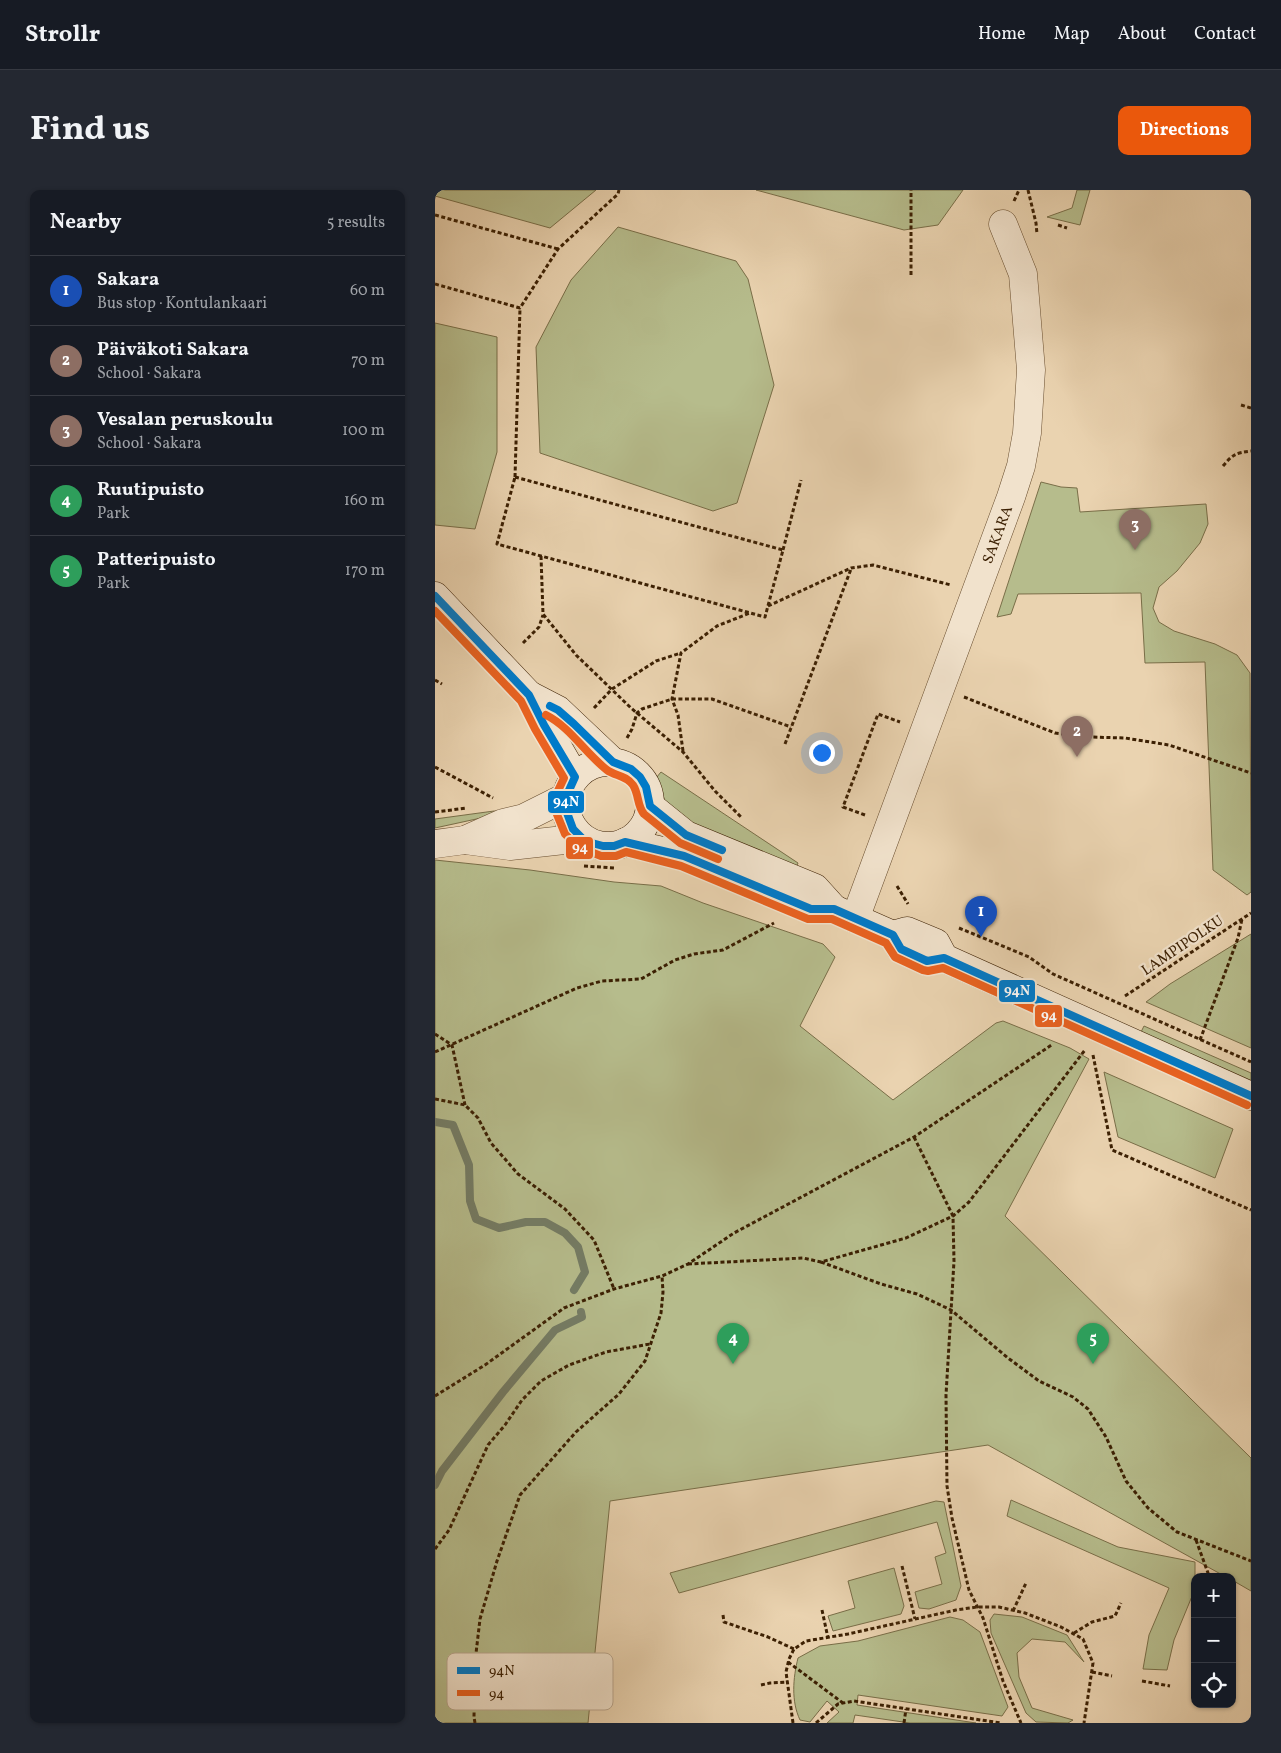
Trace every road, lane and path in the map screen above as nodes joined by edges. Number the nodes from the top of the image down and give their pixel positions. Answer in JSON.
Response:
{"nodes":[{"id":1,"x":619,"y":190,"type":"edge"},
{"id":2,"x":911,"y":190,"type":"edge"},
{"id":3,"x":435,"y":215,"type":"edge"},
{"id":4,"x":1003,"y":224,"type":"dead end"},
{"id":5,"x":1058,"y":225,"type":"dead end"},
{"id":6,"x":1067,"y":228,"type":"dead end"},
{"id":7,"x":558,"y":249,"type":"junction"},
{"id":8,"x":911,"y":275,"type":"dead end"},
{"id":9,"x":435,"y":284,"type":"edge"},
{"id":10,"x":520,"y":308,"type":"junction"},
{"id":11,"x":1241,"y":405,"type":"dead end"},
{"id":12,"x":1251,"y":408,"type":"edge"},
{"id":13,"x":1251,"y":451,"type":"edge"},
{"id":14,"x":1223,"y":466,"type":"dead end"},
{"id":15,"x":515,"y":477,"type":"junction"},
{"id":16,"x":801,"y":480,"type":"dead end"},
{"id":17,"x":783,"y":550,"type":"junction"},
{"id":18,"x":541,"y":556,"type":"junction"},
{"id":19,"x":851,"y":568,"type":"junction"},
{"id":20,"x":956,"y":588,"type":"dead end"},
{"id":21,"x":435,"y":596,"type":"edge"},
{"id":22,"x":767,"y":606,"type":"junction"},
{"id":23,"x":750,"y":613,"type":"junction"},
{"id":24,"x":543,"y":614,"type":"junction"},
{"id":25,"x":523,"y":643,"type":"dead end"},
{"id":26,"x":681,"y":653,"type":"junction"},
{"id":27,"x":435,"y":680,"type":"edge"},
{"id":28,"x":442,"y":684,"type":"dead end"},
{"id":29,"x":612,"y":689,"type":"junction"},
{"id":30,"x":529,"y":695,"type":"junction"},
{"id":31,"x":961,"y":696,"type":"dead end"},
{"id":32,"x":672,"y":699,"type":"junction"},
{"id":33,"x":593,"y":709,"type":"dead end"},
{"id":34,"x":637,"y":713,"type":"junction"},
{"id":35,"x":905,"y":724,"type":"dead end"},
{"id":36,"x":791,"y":727,"type":"junction"},
{"id":37,"x":627,"y":738,"type":"dead end"},
{"id":38,"x":785,"y":744,"type":"dead end"},
{"id":39,"x":683,"y":752,"type":"junction"},
{"id":40,"x":613,"y":762,"type":"junction"},
{"id":41,"x":435,"y":767,"type":"edge"},
{"id":42,"x":1251,"y":773,"type":"edge"},
{"id":43,"x":570,"y":787,"type":"junction"},
{"id":44,"x":495,"y":799,"type":"dead end"},
{"id":45,"x":650,"y":806,"type":"junction"},
{"id":46,"x":869,"y":817,"type":"dead end"},
{"id":47,"x":742,"y":818,"type":"dead end"},
{"id":48,"x":582,"y":838,"type":"junction"},
{"id":49,"x":465,"y":840,"type":"junction"},
{"id":50,"x":625,"y":842,"type":"junction"},
{"id":51,"x":435,"y":844,"type":"edge"},
{"id":52,"x":579,"y":866,"type":"dead end"},
{"id":53,"x":623,"y":869,"type":"dead end"},
{"id":54,"x":894,"y":883,"type":"dead end"},
{"id":55,"x":909,"y":906,"type":"dead end"},
{"id":56,"x":1251,"y":913,"type":"edge"},
{"id":57,"x":845,"y":914,"type":"junction"},
{"id":58,"x":1242,"y":918,"type":"junction"},
{"id":59,"x":777,"y":921,"type":"dead end"},
{"id":60,"x":958,"y":927,"type":"dead end"},
{"id":61,"x":1125,"y":996,"type":"dead end"},
{"id":62,"x":435,"y":1034,"type":"edge"},
{"id":63,"x":1200,"y":1040,"type":"junction"},
{"id":64,"x":1053,"y":1044,"type":"dead end"},
{"id":65,"x":452,"y":1045,"type":"junction"},
{"id":66,"x":1086,"y":1049,"type":"dead end"},
{"id":67,"x":435,"y":1052,"type":"edge"},
{"id":68,"x":1093,"y":1052,"type":"dead end"},
{"id":69,"x":1251,"y":1062,"type":"edge"},
{"id":70,"x":1251,"y":1096,"type":"edge"},
{"id":71,"x":435,"y":1099,"type":"edge"},
{"id":72,"x":465,"y":1105,"type":"junction"},
{"id":73,"x":914,"y":1137,"type":"junction"},
{"id":74,"x":1251,"y":1210,"type":"edge"},
{"id":75,"x":953,"y":1216,"type":"junction"},
{"id":76,"x":821,"y":1262,"type":"junction"},
{"id":77,"x":687,"y":1264,"type":"junction"},
{"id":78,"x":662,"y":1276,"type":"junction"},
{"id":79,"x":614,"y":1290,"type":"junction"},
{"id":80,"x":951,"y":1310,"type":"junction"},
{"id":81,"x":650,"y":1344,"type":"junction"},
{"id":82,"x":435,"y":1396,"type":"edge"},
{"id":83,"x":1196,"y":1540,"type":"junction"},
{"id":84,"x":435,"y":1549,"type":"edge"},
{"id":85,"x":1251,"y":1561,"type":"edge"},
{"id":86,"x":902,"y":1566,"type":"dead end"},
{"id":87,"x":1208,"y":1573,"type":"edge"},
{"id":88,"x":1026,"y":1583,"type":"dead end"},
{"id":89,"x":1121,"y":1603,"type":"dead end"},
{"id":90,"x":977,"y":1607,"type":"junction"},
{"id":91,"x":822,"y":1610,"type":"dead end"},
{"id":92,"x":1013,"y":1610,"type":"junction"},
{"id":93,"x":723,"y":1615,"type":"dead end"},
{"id":94,"x":915,"y":1619,"type":"junction"},
{"id":95,"x":1074,"y":1633,"type":"junction"},
{"id":96,"x":828,"y":1638,"type":"junction"},
{"id":97,"x":794,"y":1649,"type":"junction"},
{"id":98,"x":476,"y":1653,"type":"edge"},
{"id":99,"x":788,"y":1662,"type":"junction"},
{"id":100,"x":1092,"y":1672,"type":"junction"},
{"id":101,"x":1112,"y":1676,"type":"dead end"},
{"id":102,"x":1142,"y":1681,"type":"dead end"},
{"id":103,"x":787,"y":1682,"type":"junction"},
{"id":104,"x":761,"y":1685,"type":"dead end"},
{"id":105,"x":1170,"y":1686,"type":"dead end"},
{"id":106,"x":843,"y":1703,"type":"junction"},
{"id":107,"x":906,"y":1709,"type":"junction"},
{"id":108,"x":474,"y":1710,"type":"edge"},
{"id":109,"x":475,"y":1723,"type":"edge"},
{"id":110,"x":793,"y":1723,"type":"edge"},
{"id":111,"x":816,"y":1723,"type":"edge"},
{"id":112,"x":904,"y":1723,"type":"edge"},
{"id":113,"x":1001,"y":1723,"type":"edge"},
{"id":114,"x":1021,"y":1723,"type":"edge"},
{"id":115,"x":1084,"y":1723,"type":"edge"}],
"edges":[{"from":1,"to":7,"type":"path"},
{"from":2,"to":8,"type":"path"},
{"from":3,"to":7,"type":"path"},
{"from":4,"to":57,"type":"main road","name":"SAKARA"},
{"from":5,"to":6,"type":"path"},
{"from":7,"to":10,"type":"path"},
{"from":9,"to":10,"type":"path"},
{"from":10,"to":15,"type":"path"},
{"from":11,"to":12,"type":"path"},
{"from":13,"to":14,"type":"path"},
{"from":15,"to":17,"type":"path"},
{"from":15,"to":18,"type":"path"},
{"from":16,"to":17,"type":"path"},
{"from":17,"to":22,"type":"path"},
{"from":18,"to":23,"type":"path"},
{"from":18,"to":24,"type":"path"},
{"from":19,"to":20,"type":"path"},
{"from":19,"to":22,"type":"path"},
{"from":19,"to":36,"type":"path"},
{"from":21,"to":30,"type":"main road"},
{"from":22,"to":23,"type":"path"},
{"from":23,"to":26,"type":"path"},
{"from":24,"to":25,"type":"path"},
{"from":24,"to":29,"type":"path"},
{"from":26,"to":29,"type":"path"},
{"from":26,"to":32,"type":"path"},
{"from":27,"to":28,"type":"path"},
{"from":29,"to":33,"type":"path"},
{"from":29,"to":34,"type":"path"},
{"from":30,"to":40,"type":"main road"},
{"from":30,"to":43,"type":"main road"},
{"from":31,"to":42,"type":"path"},
{"from":32,"to":34,"type":"path"},
{"from":32,"to":36,"type":"path"},
{"from":32,"to":39,"type":"path"},
{"from":34,"to":37,"type":"path"},
{"from":34,"to":39,"type":"path"},
{"from":35,"to":46,"type":"path"},
{"from":36,"to":38,"type":"path"},
{"from":39,"to":47,"type":"path"},
{"from":40,"to":43,"type":"main road"},
{"from":40,"to":45,"type":"main road"},
{"from":41,"to":44,"type":"path"},
{"from":43,"to":48,"type":"main road"},
{"from":43,"to":49,"type":"main road"},
{"from":45,"to":50,"type":"main road"},
{"from":45,"to":57,"type":"main road"},
{"from":48,"to":49,"type":"main road"},
{"from":48,"to":50,"type":"main road"},
{"from":49,"to":51,"type":"main road"},
{"from":50,"to":57,"type":"main road"},
{"from":52,"to":53,"type":"path"},
{"from":54,"to":55,"type":"path"},
{"from":56,"to":58,"type":"path","name":"LAMPIPOLKU"},
{"from":57,"to":70,"type":"main road"},
{"from":58,"to":61,"type":"path","name":"LAMPIPOLKU"},
{"from":58,"to":63,"type":"path"},
{"from":59,"to":65,"type":"path"},
{"from":60,"to":63,"type":"path"},
{"from":62,"to":65,"type":"path"},
{"from":63,"to":69,"type":"path"},
{"from":64,"to":73,"type":"path"},
{"from":65,"to":67,"type":"path"},
{"from":65,"to":72,"type":"path"},
{"from":66,"to":75,"type":"path"},
{"from":68,"to":74,"type":"path"},
{"from":71,"to":72,"type":"path"},
{"from":72,"to":79,"type":"path"},
{"from":73,"to":75,"type":"path"},
{"from":73,"to":77,"type":"path"},
{"from":75,"to":76,"type":"path"},
{"from":75,"to":80,"type":"path"},
{"from":76,"to":77,"type":"path"},
{"from":76,"to":80,"type":"path"},
{"from":77,"to":78,"type":"path"},
{"from":78,"to":79,"type":"path"},
{"from":78,"to":81,"type":"path"},
{"from":79,"to":82,"type":"path"},
{"from":80,"to":83,"type":"path"},
{"from":80,"to":90,"type":"path"},
{"from":81,"to":84,"type":"path"},
{"from":81,"to":98,"type":"path"},
{"from":83,"to":85,"type":"path"},
{"from":83,"to":87,"type":"path"},
{"from":86,"to":94,"type":"path"},
{"from":88,"to":92,"type":"path"},
{"from":89,"to":95,"type":"path"},
{"from":90,"to":92,"type":"path"},
{"from":90,"to":94,"type":"path"},
{"from":90,"to":114,"type":"path"},
{"from":91,"to":96,"type":"path"},
{"from":92,"to":95,"type":"path"},
{"from":93,"to":97,"type":"path"},
{"from":94,"to":96,"type":"path"},
{"from":95,"to":100,"type":"path"},
{"from":96,"to":97,"type":"path"},
{"from":97,"to":99,"type":"path"},
{"from":99,"to":103,"type":"path"},
{"from":99,"to":106,"type":"path"},
{"from":100,"to":101,"type":"path"},
{"from":100,"to":115,"type":"path"},
{"from":102,"to":105,"type":"path"},
{"from":103,"to":104,"type":"path"},
{"from":103,"to":110,"type":"path"},
{"from":106,"to":107,"type":"path"},
{"from":106,"to":111,"type":"path"},
{"from":107,"to":112,"type":"path"},
{"from":107,"to":113,"type":"path"},
{"from":108,"to":109,"type":"path"}]}
